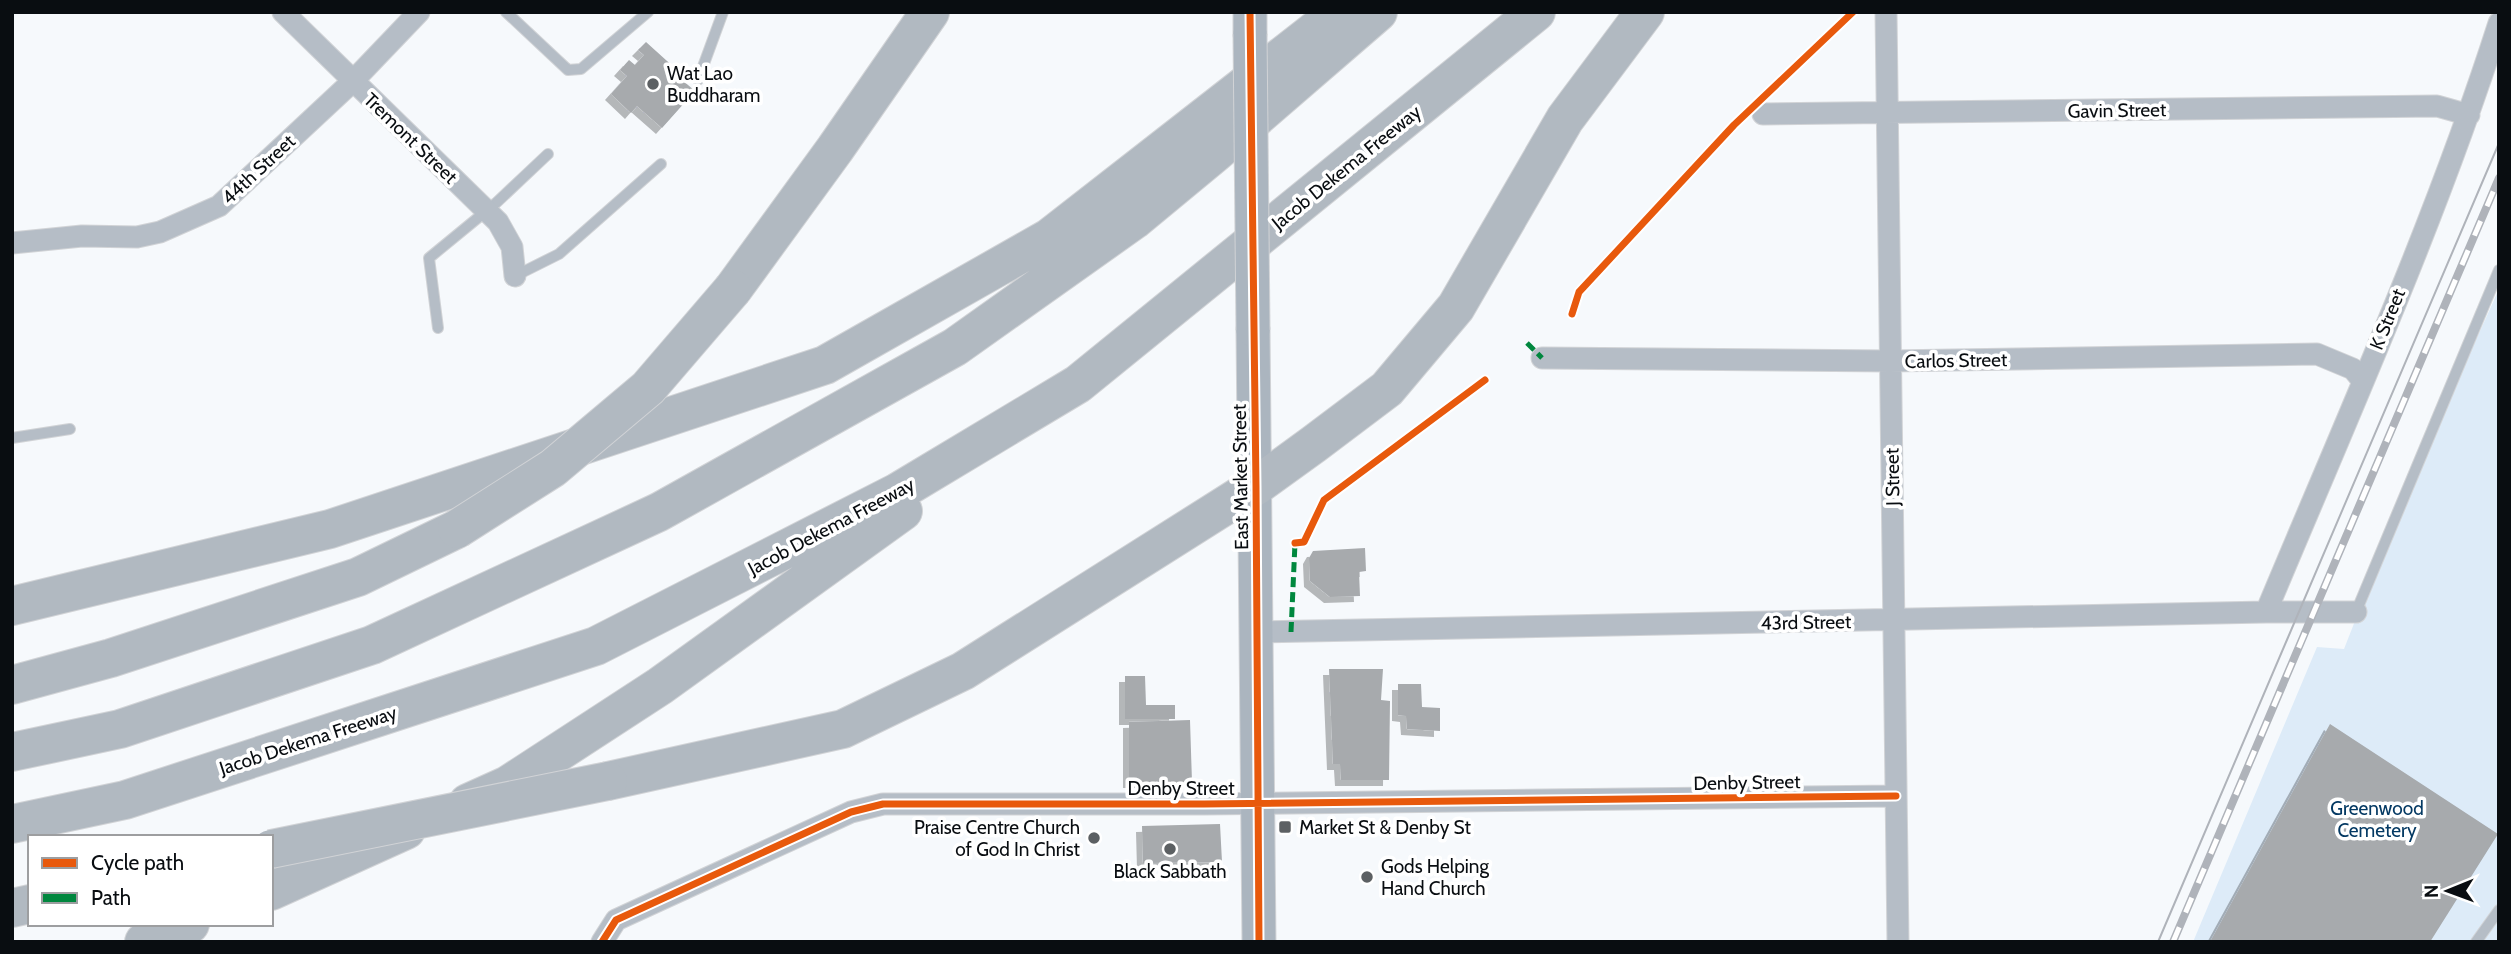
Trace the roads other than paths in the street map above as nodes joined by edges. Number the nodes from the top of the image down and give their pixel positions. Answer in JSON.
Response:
{"nodes":[{"id":1,"x":283,"y":12,"type":"edge"},
{"id":2,"x":419,"y":12,"type":"edge"},
{"id":3,"x":506,"y":12,"type":"edge"},
{"id":4,"x":649,"y":12,"type":"edge"},
{"id":5,"x":723,"y":12,"type":"edge"},
{"id":6,"x":930,"y":12,"type":"edge"},
{"id":7,"x":1250,"y":12,"type":"edge"},
{"id":8,"x":1339,"y":12,"type":"edge"},
{"id":9,"x":1378,"y":12,"type":"edge"},
{"id":10,"x":1536,"y":12,"type":"edge"},
{"id":11,"x":1645,"y":12,"type":"edge"},
{"id":12,"x":1886,"y":12,"type":"edge"},
{"id":13,"x":2499,"y":23,"type":"edge"},
{"id":14,"x":698,"y":80,"type":"dead end"},
{"id":15,"x":352,"y":81,"type":"junction"},
{"id":16,"x":1887,"y":113,"type":"junction"},
{"id":17,"x":1763,"y":114,"type":"dead end"},
{"id":18,"x":2469,"y":115,"type":"junction"},
{"id":19,"x":548,"y":154,"type":"dead end"},
{"id":20,"x":662,"y":164,"type":"dead end"},
{"id":21,"x":486,"y":210,"type":"junction"},
{"id":22,"x":12,"y":243,"type":"edge"},
{"id":23,"x":2499,"y":270,"type":"edge"},
{"id":24,"x":515,"y":276,"type":"joint"},
{"id":25,"x":438,"y":328,"type":"dead end"},
{"id":26,"x":1542,"y":358,"type":"dead end"},
{"id":27,"x":1891,"y":361,"type":"junction"},
{"id":28,"x":2362,"y":380,"type":"junction"},
{"id":29,"x":1078,"y":384,"type":"junction"},
{"id":30,"x":70,"y":429,"type":"dead end"},
{"id":31,"x":12,"y":438,"type":"edge"},
{"id":32,"x":1256,"y":486,"type":"junction"},
{"id":33,"x":12,"y":606,"type":"edge"},
{"id":34,"x":2266,"y":612,"type":"junction"},
{"id":35,"x":2356,"y":612,"type":"joint"},
{"id":36,"x":1894,"y":621,"type":"junction"},
{"id":37,"x":1257,"y":632,"type":"junction"},
{"id":38,"x":12,"y":685,"type":"edge"},
{"id":39,"x":12,"y":752,"type":"edge"},
{"id":40,"x":1896,"y":796,"type":"junction"},
{"id":41,"x":1259,"y":803,"type":"junction"},
{"id":42,"x":12,"y":824,"type":"edge"},
{"id":43,"x":273,"y":849,"type":"edge"},
{"id":44,"x":273,"y":890,"type":"edge"},
{"id":45,"x":2499,"y":909,"type":"edge"},
{"id":46,"x":185,"y":926,"type":"edge"},
{"id":47,"x":144,"y":942,"type":"edge"},
{"id":48,"x":602,"y":942,"type":"edge"},
{"id":49,"x":1259,"y":942,"type":"edge"},
{"id":50,"x":1898,"y":942,"type":"edge"},
{"id":51,"x":2476,"y":942,"type":"edge"}],
"edges":[{"from":1,"to":15,"type":"street","name":"Tremont Street"},
{"from":2,"to":15,"type":"street","name":"44th Street"},
{"from":3,"to":4,"type":"lane"},
{"from":5,"to":14,"type":"lane"},
{"from":6,"to":38,"type":"highway","bridge":true},
{"from":7,"to":32,"type":"main road","name":"East Market Street","bridge":true},
{"from":8,"to":33,"type":"highway"},
{"from":9,"to":39,"type":"highway"},
{"from":10,"to":29,"type":"highway","name":"Jacob Dekema Freeway"},
{"from":11,"to":32,"type":"highway"},
{"from":12,"to":16,"type":"street","name":"J Street"},
{"from":13,"to":18,"type":"street","name":"K Street"},
{"from":15,"to":21,"type":"street","name":"Tremont Street"},
{"from":15,"to":22,"type":"street","name":"44th Street"},
{"from":16,"to":17,"type":"street","name":"Gavin Street"},
{"from":16,"to":18,"type":"street","name":"Gavin Street"},
{"from":16,"to":27,"type":"street","name":"J Street"},
{"from":18,"to":28,"type":"street","name":"K Street"},
{"from":19,"to":21,"type":"lane"},
{"from":20,"to":24,"type":"lane"},
{"from":21,"to":24,"type":"street","name":"Tremont Street"},
{"from":21,"to":25,"type":"lane"},
{"from":23,"to":35,"type":"lane"},
{"from":26,"to":27,"type":"street","name":"Carlos Street"},
{"from":27,"to":28,"type":"street","name":"Carlos Street"},
{"from":27,"to":36,"type":"street","name":"J Street"},
{"from":28,"to":34,"type":"street","name":"K Street"},
{"from":29,"to":42,"type":"highway","name":"Jacob Dekema Freeway"},
{"from":29,"to":44,"type":"highway"},
{"from":30,"to":31,"type":"lane"},
{"from":32,"to":37,"type":"main road","name":"East Market Street"},
{"from":32,"to":43,"type":"highway","bridge":true},
{"from":34,"to":35,"type":"street","name":"43rd Street"},
{"from":34,"to":36,"type":"street","name":"43rd Street"},
{"from":36,"to":37,"type":"street","name":"43rd Street"},
{"from":36,"to":40,"type":"street","name":"J Street"},
{"from":37,"to":41,"type":"main road","name":"East Market Street"},
{"from":40,"to":41,"type":"street","name":"Denby Street"},
{"from":40,"to":50,"type":"street","name":"J Street"},
{"from":41,"to":48,"type":"street","name":"Denby Street"},
{"from":41,"to":49,"type":"main road","name":"East Market Street"},
{"from":45,"to":51,"type":"lane"},
{"from":46,"to":47,"type":"highway"}]}
